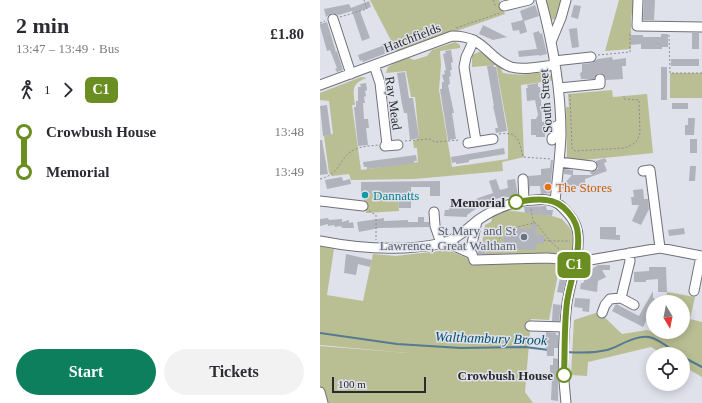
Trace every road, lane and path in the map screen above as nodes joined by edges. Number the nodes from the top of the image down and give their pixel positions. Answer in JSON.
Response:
{"nodes":[{"id":1,"x":364,"y":0,"type":"edge"},
{"id":2,"x":493,"y":0,"type":"edge"},
{"id":3,"x":529,"y":0,"type":"edge"},
{"id":4,"x":541,"y":0,"type":"edge"},
{"id":5,"x":566,"y":0,"type":"edge"},
{"id":6,"x":638,"y":0,"type":"edge"},
{"id":7,"x":501,"y":10,"type":"joint"},
{"id":8,"x":333,"y":19,"type":"junction"},
{"id":9,"x":320,"y":23,"type":"edge"},
{"id":10,"x":637,"y":26,"type":"junction"},
{"id":11,"x":669,"y":26,"type":"junction"},
{"id":12,"x":702,"y":27,"type":"edge"},
{"id":13,"x":474,"y":40,"type":"junction"},
{"id":14,"x":551,"y":42,"type":"junction"},
{"id":15,"x":604,"y":54,"type":"dead end"},
{"id":16,"x":591,"y":57,"type":"dead end"},
{"id":17,"x":555,"y":63,"type":"junction"},
{"id":18,"x":374,"y":65,"type":"junction"},
{"id":19,"x":702,"y":73,"type":"edge"},
{"id":20,"x":351,"y":74,"type":"junction"},
{"id":21,"x":600,"y":79,"type":"dead end"},
{"id":22,"x":320,"y":85,"type":"edge"},
{"id":23,"x":569,"y":87,"type":"junction"},
{"id":24,"x":558,"y":88,"type":"junction"},
{"id":25,"x":624,"y":96,"type":"dead end"},
{"id":26,"x":494,"y":137,"type":"joint"},
{"id":27,"x":469,"y":141,"type":"junction"},
{"id":28,"x":399,"y":143,"type":"joint"},
{"id":29,"x":386,"y":145,"type":"junction"},
{"id":30,"x":559,"y":161,"type":"junction"},
{"id":31,"x":592,"y":166,"type":"dead end"},
{"id":32,"x":643,"y":170,"type":"dead end"},
{"id":33,"x":523,"y":178,"type":"dead end"},
{"id":34,"x":320,"y":179,"type":"edge"},
{"id":35,"x":320,"y":201,"type":"edge"},
{"id":36,"x":527,"y":201,"type":"junction"},
{"id":37,"x":556,"y":202,"type":"junction"},
{"id":38,"x":362,"y":206,"type":"joint"},
{"id":39,"x":434,"y":212,"type":"dead end"},
{"id":40,"x":477,"y":221,"type":"junction"},
{"id":41,"x":534,"y":224,"type":"junction"},
{"id":42,"x":544,"y":240,"type":"dead end"},
{"id":43,"x":320,"y":241,"type":"edge"},
{"id":44,"x":550,"y":241,"type":"junction"},
{"id":45,"x":578,"y":241,"type":"junction"},
{"id":46,"x":443,"y":243,"type":"junction"},
{"id":47,"x":376,"y":248,"type":"junction"},
{"id":48,"x":660,"y":248,"type":"junction"},
{"id":49,"x":562,"y":252,"type":"dead end"},
{"id":50,"x":470,"y":253,"type":"junction"},
{"id":51,"x":629,"y":253,"type":"junction"},
{"id":52,"x":702,"y":256,"type":"edge"},
{"id":53,"x":487,"y":260,"type":"junction"},
{"id":54,"x":575,"y":260,"type":"junction"},
{"id":55,"x":694,"y":291,"type":"dead end"},
{"id":56,"x":622,"y":298,"type":"junction"},
{"id":57,"x":634,"y":305,"type":"dead end"},
{"id":58,"x":602,"y":313,"type":"dead end"},
{"id":59,"x":530,"y":326,"type":"dead end"},
{"id":60,"x":565,"y":327,"type":"junction"},
{"id":61,"x":320,"y":392,"type":"edge"},
{"id":62,"x":323,"y":403,"type":"edge"},
{"id":63,"x":566,"y":403,"type":"edge"}],
"edges":[{"from":1,"to":8,"type":"path"},
{"from":2,"to":7,"type":"path"},
{"from":3,"to":7,"type":"street"},
{"from":4,"to":14,"type":"street","name":"South Street"},
{"from":5,"to":14,"type":"street"},
{"from":6,"to":10,"type":"street"},
{"from":8,"to":9,"type":"path"},
{"from":8,"to":20,"type":"street"},
{"from":10,"to":11,"type":"street"},
{"from":10,"to":15,"type":"path"},
{"from":11,"to":12,"type":"street"},
{"from":11,"to":19,"type":"path"},
{"from":13,"to":17,"type":"street","name":"Hatchfields"},
{"from":13,"to":18,"type":"street","name":"Hatchfields"},
{"from":13,"to":27,"type":"street"},
{"from":14,"to":17,"type":"street","name":"South Street"},
{"from":16,"to":17,"type":"street","name":"Hatchfields"},
{"from":17,"to":24,"type":"street","name":"South Street"},
{"from":18,"to":20,"type":"street","name":"Hatchfields"},
{"from":18,"to":29,"type":"street","name":"Ray Mead"},
{"from":20,"to":22,"type":"street","name":"Hatchfields"},
{"from":21,"to":23,"type":"street"},
{"from":23,"to":24,"type":"street"},
{"from":23,"to":25,"type":"path"},
{"from":24,"to":30,"type":"street","name":"South Street"},
{"from":26,"to":27,"type":"street"},
{"from":26,"to":30,"type":"path"},
{"from":27,"to":28,"type":"path"},
{"from":28,"to":29,"type":"street","name":"Ray Mead"},
{"from":29,"to":34,"type":"path"},
{"from":30,"to":31,"type":"street"},
{"from":30,"to":37,"type":"street","name":"South Street"},
{"from":32,"to":48,"type":"street"},
{"from":33,"to":36,"type":"street"},
{"from":35,"to":38,"type":"street"},
{"from":36,"to":37,"type":"street"},
{"from":36,"to":40,"type":"street"},
{"from":36,"to":41,"type":"path"},
{"from":37,"to":45,"type":"street"},
{"from":38,"to":47,"type":"path"},
{"from":39,"to":46,"type":"street"},
{"from":40,"to":46,"type":"street"},
{"from":40,"to":50,"type":"street"},
{"from":41,"to":44,"type":"path"},
{"from":41,"to":53,"type":"path"},
{"from":42,"to":44,"type":"path"},
{"from":43,"to":47,"type":"street"},
{"from":44,"to":45,"type":"path"},
{"from":44,"to":49,"type":"path"},
{"from":45,"to":54,"type":"street"},
{"from":46,"to":47,"type":"street"},
{"from":46,"to":50,"type":"street"},
{"from":48,"to":51,"type":"street"},
{"from":48,"to":52,"type":"street"},
{"from":50,"to":53,"type":"street"},
{"from":51,"to":54,"type":"street"},
{"from":51,"to":56,"type":"street"},
{"from":52,"to":55,"type":"street"},
{"from":53,"to":54,"type":"street"},
{"from":54,"to":60,"type":"street"},
{"from":56,"to":57,"type":"street"},
{"from":56,"to":58,"type":"street"},
{"from":59,"to":60,"type":"street"},
{"from":60,"to":63,"type":"street"},
{"from":61,"to":62,"type":"street"}]}
